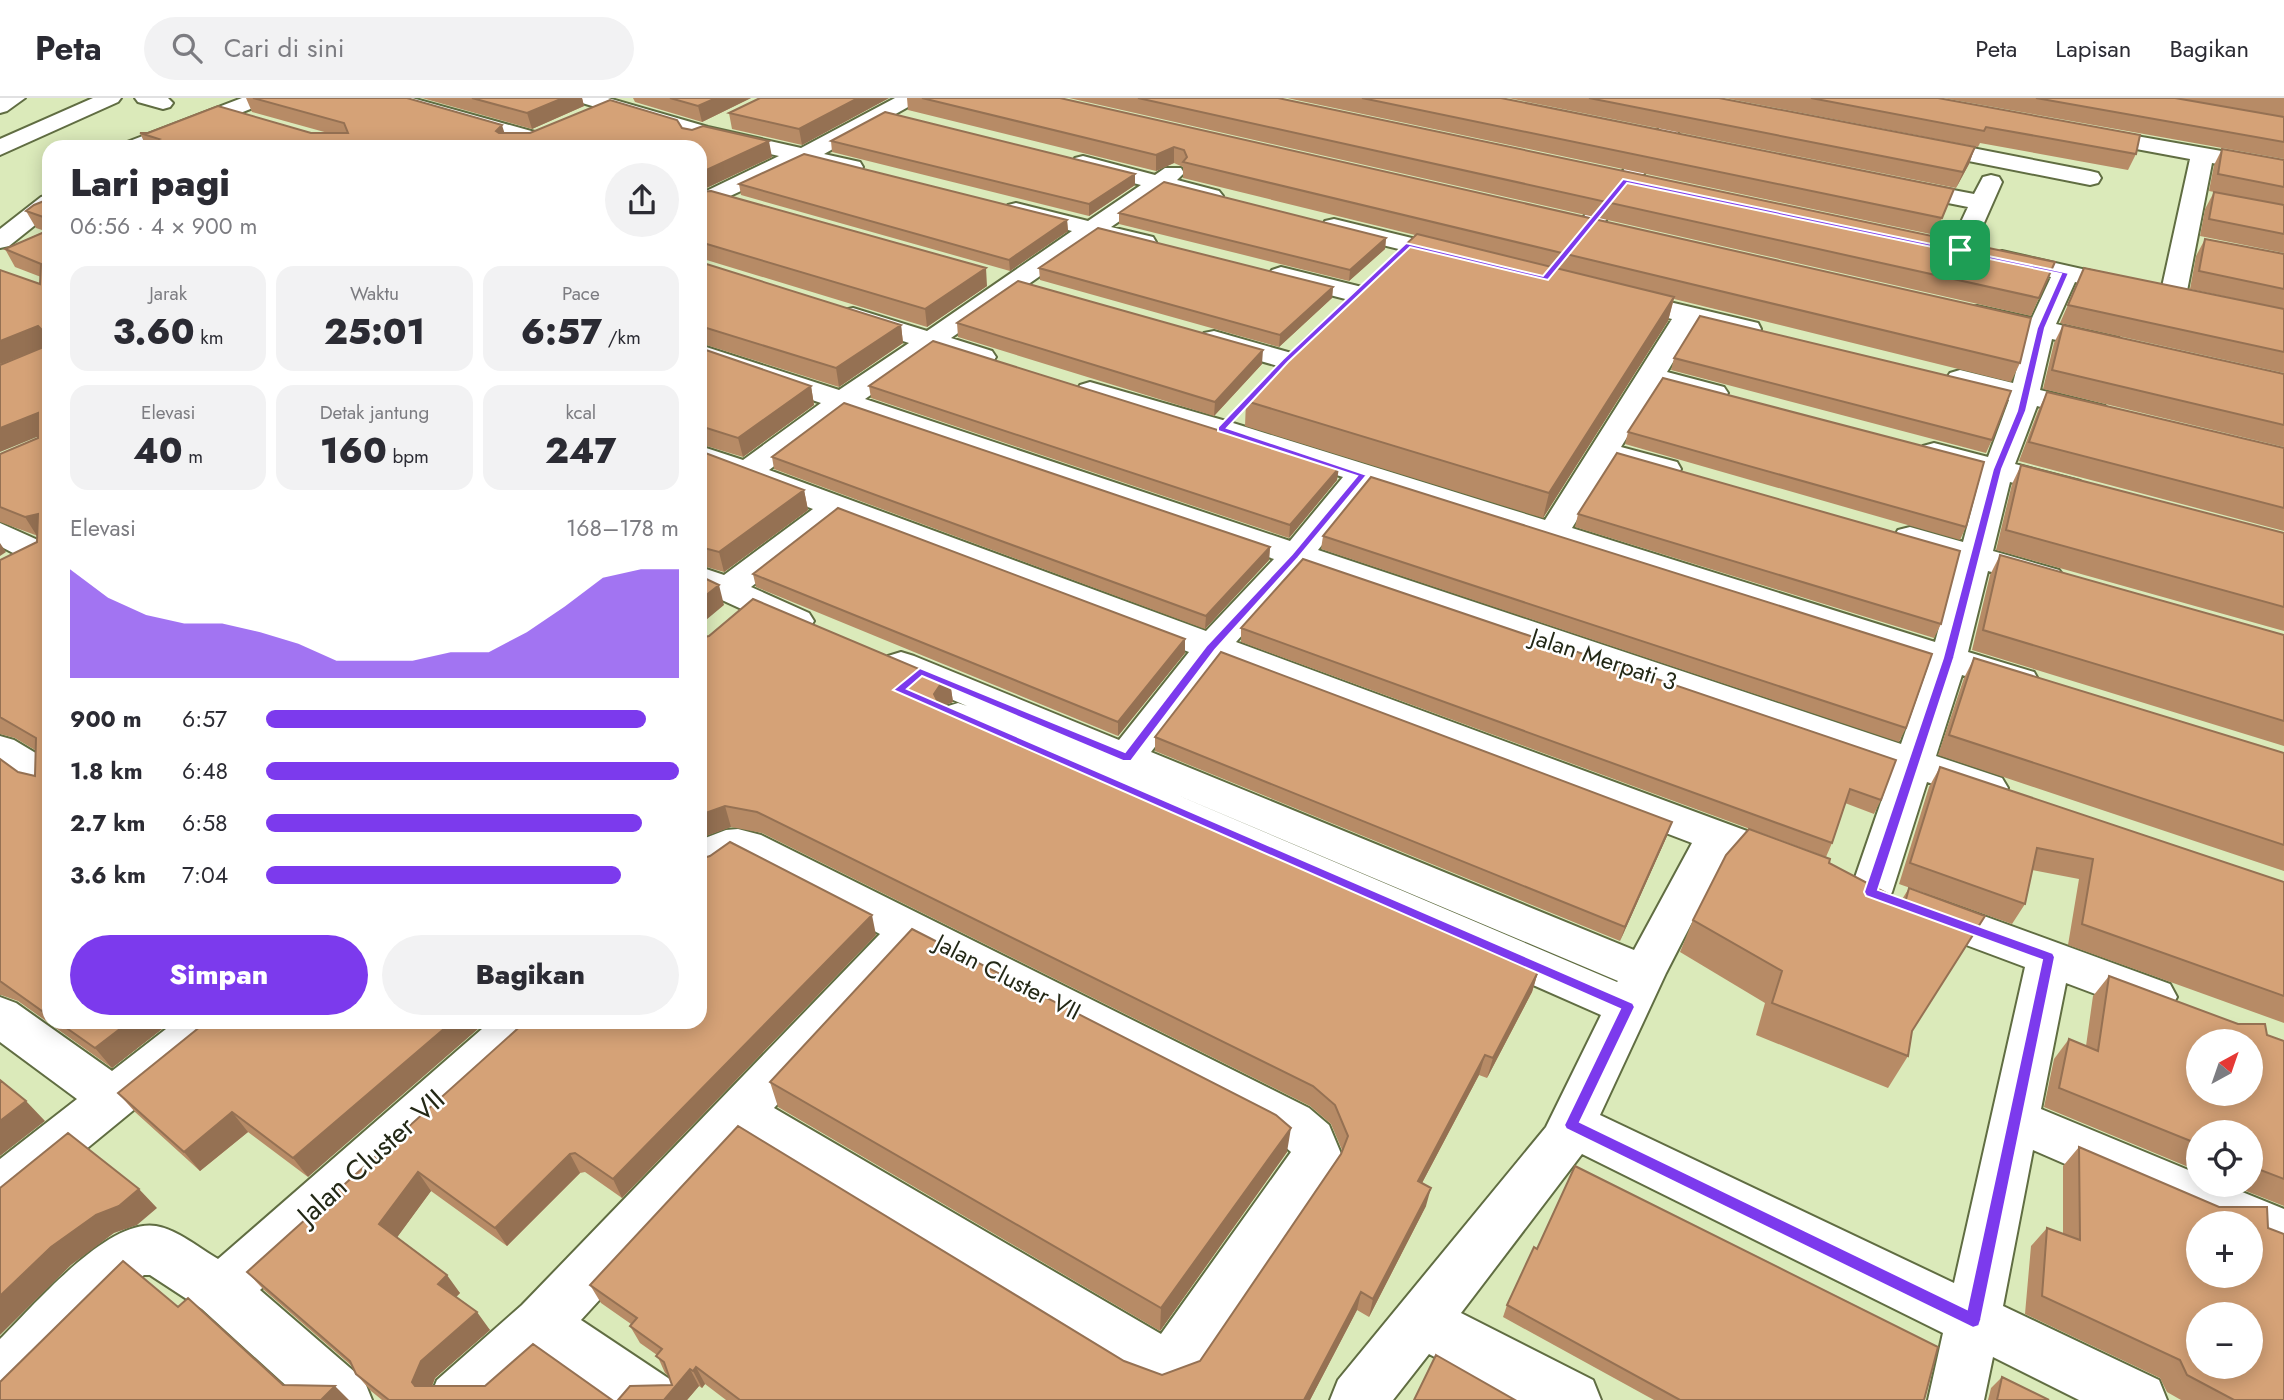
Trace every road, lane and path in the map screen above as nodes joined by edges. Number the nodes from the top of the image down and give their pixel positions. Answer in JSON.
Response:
{"nodes":[{"id":1,"x":15,"y":98,"type":"edge"},
{"id":2,"x":111,"y":98,"type":"edge"},
{"id":3,"x":261,"y":98,"type":"edge"},
{"id":4,"x":389,"y":98,"type":"edge"},
{"id":5,"x":586,"y":98,"type":"edge"},
{"id":6,"x":1690,"y":99,"type":"edge"},
{"id":7,"x":621,"y":102,"type":"edge"},
{"id":8,"x":1720,"y":106,"type":"edge"},
{"id":9,"x":0,"y":107,"type":"edge"},
{"id":10,"x":910,"y":109,"type":"edge"},
{"id":11,"x":222,"y":112,"type":"junction"},
{"id":12,"x":2126,"y":113,"type":"edge"},
{"id":13,"x":738,"y":115,"type":"edge"},
{"id":14,"x":580,"y":120,"type":"edge"},
{"id":15,"x":262,"y":124,"type":"edge"},
{"id":16,"x":557,"y":129,"type":"edge"},
{"id":17,"x":2068,"y":130,"type":"edge"},
{"id":18,"x":703,"y":132,"type":"junction"},
{"id":19,"x":1636,"y":134,"type":"edge"},
{"id":20,"x":2117,"y":138,"type":"junction"},
{"id":21,"x":1894,"y":139,"type":"edge"},
{"id":22,"x":152,"y":140,"type":"edge"},
{"id":23,"x":516,"y":140,"type":"edge"},
{"id":24,"x":532,"y":140,"type":"edge"},
{"id":25,"x":686,"y":140,"type":"edge"},
{"id":26,"x":1662,"y":140,"type":"junction"},
{"id":27,"x":1689,"y":145,"type":"edge"},
{"id":28,"x":0,"y":148,"type":"edge"},
{"id":29,"x":2005,"y":150,"type":"junction"},
{"id":30,"x":1197,"y":154,"type":"edge"},
{"id":31,"x":805,"y":155,"type":"junction"},
{"id":32,"x":2202,"y":155,"type":"junction"},
{"id":33,"x":1068,"y":159,"type":"edge"},
{"id":34,"x":2284,"y":169,"type":"edge"},
{"id":35,"x":870,"y":172,"type":"edge"},
{"id":36,"x":1598,"y":175,"type":"edge"},
{"id":37,"x":2090,"y":178,"type":"dead end"},
{"id":38,"x":1626,"y":181,"type":"junction"},
{"id":39,"x":1875,"y":182,"type":"edge"},
{"id":40,"x":1160,"y":183,"type":"junction"},
{"id":41,"x":1652,"y":186,"type":"edge"},
{"id":42,"x":2193,"y":197,"type":"junction"},
{"id":43,"x":707,"y":200,"type":"edge"},
{"id":44,"x":707,"y":200,"type":"edge"},
{"id":45,"x":1238,"y":202,"type":"edge"},
{"id":46,"x":2219,"y":202,"type":"edge"},
{"id":47,"x":988,"y":203,"type":"edge"},
{"id":48,"x":1981,"y":203,"type":"junction"},
{"id":49,"x":42,"y":208,"type":"edge"},
{"id":50,"x":752,"y":208,"type":"edge"},
{"id":51,"x":1561,"y":220,"type":"edge"},
{"id":52,"x":1317,"y":222,"type":"edge"},
{"id":53,"x":1587,"y":227,"type":"junction"},
{"id":54,"x":1093,"y":230,"type":"junction"},
{"id":55,"x":1614,"y":233,"type":"edge"},
{"id":56,"x":0,"y":241,"type":"edge"},
{"id":57,"x":2184,"y":243,"type":"junction"},
{"id":58,"x":1408,"y":244,"type":"junction"},
{"id":59,"x":1933,"y":244,"type":"edge"},
{"id":60,"x":2209,"y":248,"type":"edge"},
{"id":61,"x":1172,"y":249,"type":"edge"},
{"id":62,"x":1960,"y":250,"type":"junction"},
{"id":63,"x":1483,"y":263,"type":"edge"},
{"id":64,"x":1251,"y":268,"type":"edge"},
{"id":65,"x":2066,"y":273,"type":"junction"},
{"id":66,"x":989,"y":274,"type":"dead end"},
{"id":67,"x":1371,"y":280,"type":"junction"},
{"id":68,"x":1015,"y":282,"type":"junction"},
{"id":69,"x":1571,"y":285,"type":"edge"},
{"id":70,"x":1041,"y":289,"type":"edge"},
{"id":71,"x":1597,"y":292,"type":"edge"},
{"id":72,"x":828,"y":309,"type":"edge"},
{"id":73,"x":1961,"y":310,"type":"edge"},
{"id":74,"x":1336,"y":313,"type":"edge"},
{"id":75,"x":1688,"y":315,"type":"junction"},
{"id":76,"x":2041,"y":328,"type":"junction"},
{"id":77,"x":1195,"y":334,"type":"edge"},
{"id":78,"x":1769,"y":334,"type":"edge"},
{"id":79,"x":931,"y":341,"type":"junction"},
{"id":80,"x":1306,"y":341,"type":"edge"},
{"id":81,"x":2136,"y":350,"type":"edge"},
{"id":82,"x":707,"y":354,"type":"edge"},
{"id":83,"x":1008,"y":365,"type":"edge"},
{"id":84,"x":1930,"y":372,"type":"edge"},
{"id":85,"x":1651,"y":376,"type":"junction"},
{"id":86,"x":1059,"y":382,"type":"edge"},
{"id":87,"x":2025,"y":394,"type":"junction"},
{"id":88,"x":844,"y":400,"type":"junction"},
{"id":89,"x":1744,"y":401,"type":"edge"},
{"id":90,"x":2115,"y":417,"type":"edge"},
{"id":91,"x":1904,"y":444,"type":"edge"},
{"id":92,"x":1604,"y":452,"type":"junction"},
{"id":93,"x":707,"y":458,"type":"edge"},
{"id":94,"x":1998,"y":469,"type":"junction"},
{"id":95,"x":745,"y":473,"type":"junction"},
{"id":96,"x":1362,"y":475,"type":"junction"},
{"id":97,"x":1697,"y":478,"type":"edge"},
{"id":98,"x":2102,"y":496,"type":"edge"},
{"id":99,"x":836,"y":507,"type":"junction"},
{"id":100,"x":1883,"y":530,"type":"edge"},
{"id":101,"x":0,"y":533,"type":"edge"},
{"id":102,"x":1552,"y":534,"type":"junction"},
{"id":103,"x":1295,"y":556,"type":"junction"},
{"id":104,"x":1976,"y":556,"type":"junction"},
{"id":105,"x":31,"y":561,"type":"edge"},
{"id":106,"x":2070,"y":583,"type":"edge"},
{"id":107,"x":728,"y":603,"type":"edge"},
{"id":108,"x":820,"y":643,"type":"edge"},
{"id":109,"x":1211,"y":648,"type":"junction"},
{"id":110,"x":1949,"y":658,"type":"junction"},
{"id":111,"x":890,"y":673,"type":"edge"},
{"id":112,"x":2052,"y":690,"type":"edge"},
{"id":113,"x":0,"y":749,"type":"edge"},
{"id":114,"x":1914,"y":763,"type":"junction"},
{"id":115,"x":1118,"y":769,"type":"junction"},
{"id":116,"x":42,"y":776,"type":"edge"},
{"id":117,"x":2020,"y":799,"type":"edge"},
{"id":118,"x":1716,"y":836,"type":"junction"},
{"id":119,"x":707,"y":857,"type":"edge"},
{"id":120,"x":1845,"y":883,"type":"junction"},
{"id":121,"x":912,"y":928,"type":"junction"},
{"id":122,"x":2049,"y":957,"type":"junction"},
{"id":123,"x":1636,"y":990,"type":"junction"},
{"id":124,"x":2193,"y":1011,"type":"edge"},
{"id":125,"x":0,"y":1016,"type":"edge"},
{"id":126,"x":200,"y":1029,"type":"edge"},
{"id":127,"x":514,"y":1029,"type":"edge"},
{"id":128,"x":112,"y":1098,"type":"junction"},
{"id":129,"x":737,"y":1112,"type":"junction"},
{"id":130,"x":2015,"y":1120,"type":"junction"},
{"id":131,"x":1571,"y":1125,"type":"junction"},
{"id":132,"x":0,"y":1189,"type":"edge"},
{"id":133,"x":2284,"y":1234,"type":"edge"},
{"id":134,"x":221,"y":1291,"type":"junction"},
{"id":135,"x":1973,"y":1320,"type":"junction"},
{"id":136,"x":1420,"y":1321,"type":"junction"},
{"id":137,"x":541,"y":1324,"type":"junction"},
{"id":138,"x":0,"y":1378,"type":"edge"},
{"id":139,"x":344,"y":1400,"type":"edge"},
{"id":140,"x":457,"y":1400,"type":"edge"},
{"id":141,"x":651,"y":1400,"type":"edge"},
{"id":142,"x":1358,"y":1400,"type":"edge"},
{"id":143,"x":1573,"y":1400,"type":"edge"},
{"id":144,"x":1956,"y":1400,"type":"edge"},
{"id":145,"x":2139,"y":1400,"type":"edge"}],
"edges":[{"from":1,"to":9,"type":"street"},
{"from":2,"to":28,"type":"street"},
{"from":3,"to":11,"type":"street"},
{"from":4,"to":23,"type":"street"},
{"from":5,"to":7,"type":"street"},
{"from":6,"to":8,"type":"street"},
{"from":6,"to":26,"type":"street"},
{"from":7,"to":14,"type":"street"},
{"from":7,"to":18,"type":"street"},
{"from":10,"to":31,"type":"street"},
{"from":11,"to":15,"type":"street"},
{"from":11,"to":22,"type":"street"},
{"from":12,"to":20,"type":"street"},
{"from":13,"to":18,"type":"street"},
{"from":16,"to":24,"type":"street"},
{"from":17,"to":20,"type":"street"},
{"from":18,"to":25,"type":"street"},
{"from":18,"to":31,"type":"street"},
{"from":19,"to":26,"type":"street"},
{"from":20,"to":32,"type":"street"},
{"from":21,"to":29,"type":"street"},
{"from":26,"to":27,"type":"street"},
{"from":26,"to":38,"type":"street"},
{"from":29,"to":37,"type":"street"},
{"from":29,"to":48,"type":"street"},
{"from":30,"to":40,"type":"street"},
{"from":31,"to":35,"type":"street"},
{"from":31,"to":43,"type":"street"},
{"from":32,"to":34,"type":"street"},
{"from":32,"to":42,"type":"street"},
{"from":33,"to":40,"type":"street"},
{"from":36,"to":38,"type":"street"},
{"from":38,"to":41,"type":"street"},
{"from":38,"to":53,"type":"street"},
{"from":39,"to":48,"type":"street"},
{"from":40,"to":45,"type":"street"},
{"from":40,"to":54,"type":"street"},
{"from":42,"to":46,"type":"street"},
{"from":42,"to":57,"type":"street"},
{"from":44,"to":50,"type":"street"},
{"from":47,"to":54,"type":"street"},
{"from":48,"to":62,"type":"street"},
{"from":49,"to":56,"type":"street"},
{"from":51,"to":53,"type":"street"},
{"from":52,"to":58,"type":"street"},
{"from":53,"to":55,"type":"street"},
{"from":53,"to":69,"type":"street"},
{"from":54,"to":61,"type":"street"},
{"from":54,"to":68,"type":"street"},
{"from":57,"to":60,"type":"street"},
{"from":57,"to":65,"type":"street"},
{"from":58,"to":63,"type":"street"},
{"from":58,"to":67,"type":"street"},
{"from":59,"to":62,"type":"street"},
{"from":62,"to":65,"type":"street"},
{"from":64,"to":67,"type":"street"},
{"from":65,"to":76,"type":"street"},
{"from":66,"to":68,"type":"street"},
{"from":67,"to":74,"type":"street"},
{"from":68,"to":70,"type":"street"},
{"from":68,"to":79,"type":"street"},
{"from":71,"to":75,"type":"street"},
{"from":72,"to":79,"type":"street"},
{"from":73,"to":76,"type":"street"},
{"from":75,"to":78,"type":"street"},
{"from":75,"to":85,"type":"street"},
{"from":76,"to":81,"type":"street"},
{"from":76,"to":87,"type":"street"},
{"from":77,"to":80,"type":"street"},
{"from":79,"to":83,"type":"street"},
{"from":79,"to":88,"type":"street"},
{"from":82,"to":88,"type":"street","name":"Jalan Merpati 3"},
{"from":84,"to":87,"type":"street"},
{"from":85,"to":89,"type":"street"},
{"from":85,"to":92,"type":"street"},
{"from":86,"to":96,"type":"street"},
{"from":87,"to":90,"type":"street"},
{"from":87,"to":94,"type":"street"},
{"from":88,"to":95,"type":"street"},
{"from":88,"to":103,"type":"street","name":"Jalan Merpati 3"},
{"from":91,"to":94,"type":"street"},
{"from":92,"to":97,"type":"street"},
{"from":92,"to":102,"type":"street"},
{"from":93,"to":95,"type":"street"},
{"from":94,"to":98,"type":"street"},
{"from":94,"to":104,"type":"street"},
{"from":95,"to":99,"type":"street"},
{"from":96,"to":102,"type":"street"},
{"from":96,"to":103,"type":"street"},
{"from":99,"to":107,"type":"street"},
{"from":99,"to":109,"type":"street"},
{"from":100,"to":104,"type":"street"},
{"from":101,"to":105,"type":"street"},
{"from":102,"to":110,"type":"street"},
{"from":103,"to":109,"type":"street"},
{"from":103,"to":114,"type":"street","name":"Jalan Merpati 3"},
{"from":104,"to":106,"type":"street"},
{"from":104,"to":110,"type":"street"},
{"from":107,"to":108,"type":"street"},
{"from":109,"to":115,"type":"street"},
{"from":109,"to":118,"type":"street"},
{"from":110,"to":112,"type":"street"},
{"from":110,"to":114,"type":"street"},
{"from":111,"to":115,"type":"street"},
{"from":113,"to":116,"type":"street"},
{"from":114,"to":117,"type":"street","name":"Jalan Merpati 3"},
{"from":114,"to":120,"type":"street"},
{"from":115,"to":123,"type":"street"},
{"from":118,"to":120,"type":"street"},
{"from":118,"to":123,"type":"street"},
{"from":119,"to":121,"type":"street","name":"Jalan Cluster VII"},
{"from":120,"to":122,"type":"street"},
{"from":121,"to":129,"type":"street"},
{"from":121,"to":129,"type":"street","name":"Jalan Cluster VII"},
{"from":122,"to":124,"type":"street"},
{"from":122,"to":130,"type":"street"},
{"from":123,"to":131,"type":"street"},
{"from":125,"to":128,"type":"street"},
{"from":126,"to":128,"type":"street"},
{"from":127,"to":134,"type":"street","name":"Jalan Cluster VII"},
{"from":128,"to":132,"type":"street"},
{"from":129,"to":137,"type":"street"},
{"from":130,"to":133,"type":"street"},
{"from":130,"to":135,"type":"street"},
{"from":131,"to":135,"type":"street"},
{"from":131,"to":136,"type":"street"},
{"from":134,"to":138,"type":"street"},
{"from":134,"to":139,"type":"street"},
{"from":135,"to":144,"type":"street"},
{"from":135,"to":145,"type":"street"},
{"from":136,"to":142,"type":"street"},
{"from":136,"to":143,"type":"street"},
{"from":137,"to":140,"type":"street"},
{"from":137,"to":141,"type":"street"}]}
